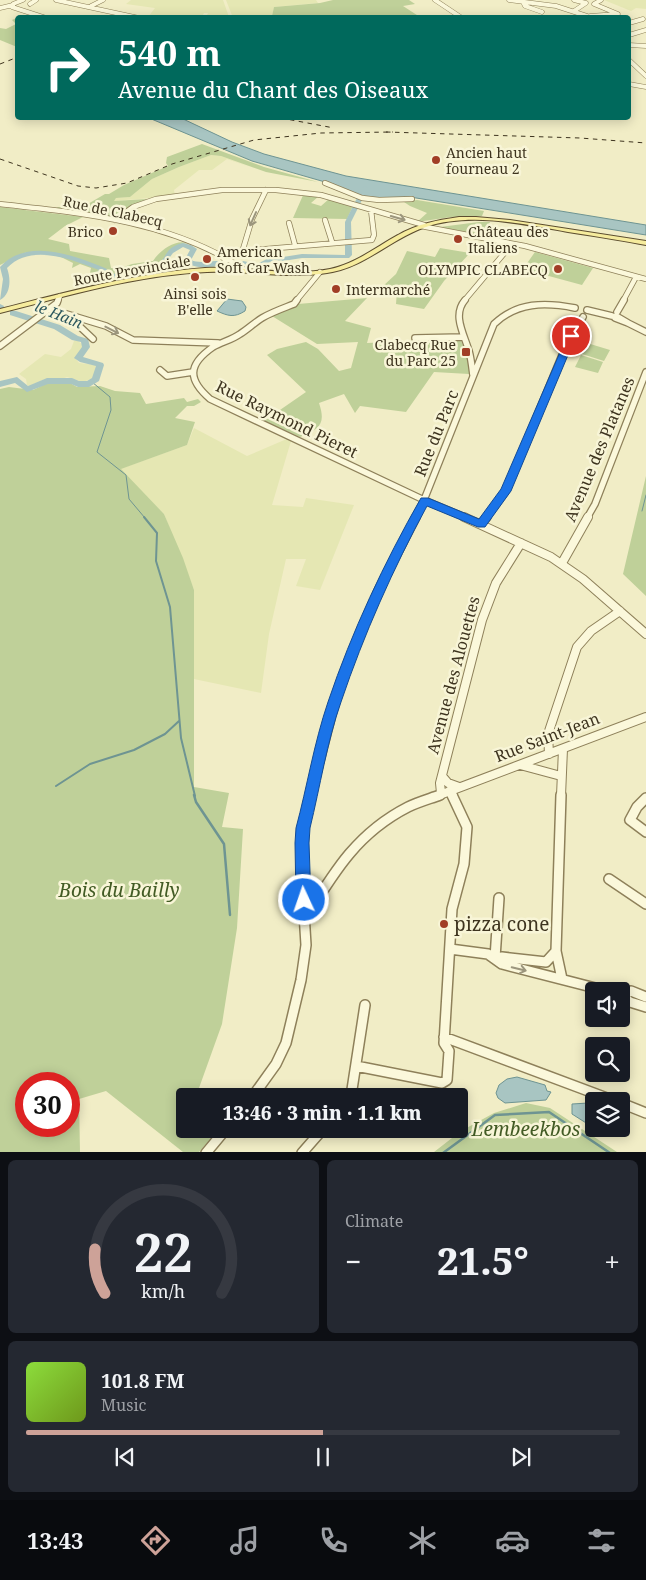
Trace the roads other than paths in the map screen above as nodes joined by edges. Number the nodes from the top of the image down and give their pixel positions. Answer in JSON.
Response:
{"nodes":[{"id":1,"x":23,"y":0,"type":"edge"},
{"id":2,"x":36,"y":0,"type":"edge"},
{"id":3,"x":56,"y":0,"type":"edge"},
{"id":4,"x":103,"y":0,"type":"edge"},
{"id":5,"x":435,"y":0,"type":"edge"},
{"id":6,"x":509,"y":0,"type":"edge"},
{"id":7,"x":548,"y":0,"type":"edge"},
{"id":8,"x":574,"y":0,"type":"edge"},
{"id":9,"x":601,"y":0,"type":"edge"},
{"id":10,"x":5,"y":1,"type":"dead end"},
{"id":11,"x":523,"y":2,"type":"junction"},
{"id":12,"x":13,"y":4,"type":"junction"},
{"id":13,"x":30,"y":4,"type":"dead end"},
{"id":14,"x":546,"y":4,"type":"junction"},
{"id":15,"x":585,"y":4,"type":"junction"},
{"id":16,"x":594,"y":4,"type":"junction"},
{"id":17,"x":91,"y":6,"type":"junction"},
{"id":18,"x":0,"y":8,"type":"edge"},
{"id":19,"x":542,"y":12,"type":"dead end"},
{"id":20,"x":576,"y":12,"type":"junction"},
{"id":21,"x":36,"y":15,"type":"edge"},
{"id":22,"x":120,"y":15,"type":"edge"},
{"id":23,"x":458,"y":15,"type":"edge"},
{"id":24,"x":586,"y":15,"type":"edge"},
{"id":25,"x":609,"y":15,"type":"edge"},
{"id":26,"x":643,"y":19,"type":"dead end"},
{"id":27,"x":631,"y":22,"type":"edge"},
{"id":28,"x":646,"y":30,"type":"edge"},
{"id":29,"x":631,"y":31,"type":"edge"},
{"id":30,"x":636,"y":32,"type":"junction"},
{"id":31,"x":631,"y":34,"type":"edge"},
{"id":32,"x":631,"y":44,"type":"edge"},
{"id":33,"x":646,"y":46,"type":"edge"},
{"id":34,"x":631,"y":62,"type":"edge"},
{"id":35,"x":646,"y":76,"type":"edge"},
{"id":36,"x":631,"y":84,"type":"edge"},
{"id":37,"x":646,"y":87,"type":"edge"},
{"id":38,"x":325,"y":183,"type":"dead end"},
{"id":39,"x":266,"y":190,"type":"junction"},
{"id":40,"x":0,"y":204,"type":"edge"},
{"id":41,"x":371,"y":210,"type":"junction"},
{"id":42,"x":115,"y":220,"type":"junction"},
{"id":43,"x":325,"y":220,"type":"dead end"},
{"id":44,"x":289,"y":223,"type":"dead end"},
{"id":45,"x":424,"y":225,"type":"junction"},
{"id":46,"x":332,"y":242,"type":"junction"},
{"id":47,"x":646,"y":243,"type":"edge"},
{"id":48,"x":512,"y":244,"type":"junction"},
{"id":49,"x":295,"y":245,"type":"junction"},
{"id":50,"x":243,"y":249,"type":"junction"},
{"id":51,"x":218,"y":253,"type":"junction"},
{"id":52,"x":227,"y":270,"type":"junction"},
{"id":53,"x":245,"y":270,"type":"junction"},
{"id":54,"x":320,"y":272,"type":"junction"},
{"id":55,"x":636,"y":277,"type":"junction"},
{"id":56,"x":646,"y":279,"type":"edge"},
{"id":57,"x":60,"y":296,"type":"junction"},
{"id":58,"x":50,"y":309,"type":"junction"},
{"id":59,"x":0,"y":311,"type":"edge"},
{"id":60,"x":585,"y":312,"type":"junction"},
{"id":61,"x":73,"y":316,"type":"junction"},
{"id":62,"x":614,"y":316,"type":"junction"},
{"id":63,"x":646,"y":332,"type":"edge"},
{"id":64,"x":463,"y":337,"type":"junction"},
{"id":65,"x":415,"y":338,"type":"dead end"},
{"id":66,"x":93,"y":339,"type":"dead end"},
{"id":67,"x":222,"y":343,"type":"junction"},
{"id":68,"x":0,"y":346,"type":"edge"},
{"id":69,"x":470,"y":352,"type":"junction"},
{"id":70,"x":482,"y":354,"type":"junction"},
{"id":71,"x":160,"y":370,"type":"dead end"},
{"id":72,"x":193,"y":372,"type":"junction"},
{"id":73,"x":646,"y":372,"type":"edge"},
{"id":74,"x":473,"y":375,"type":"junction"},
{"id":75,"x":424,"y":500,"type":"junction"},
{"id":76,"x":482,"y":524,"type":"junction"},
{"id":77,"x":521,"y":543,"type":"junction"},
{"id":78,"x":562,"y":563,"type":"junction"},
{"id":79,"x":620,"y":611,"type":"junction"},
{"id":80,"x":646,"y":634,"type":"edge"},
{"id":81,"x":646,"y":717,"type":"edge"},
{"id":82,"x":562,"y":749,"type":"junction"},
{"id":83,"x":549,"y":754,"type":"junction"},
{"id":84,"x":520,"y":765,"type":"junction"},
{"id":85,"x":442,"y":776,"type":"junction"},
{"id":86,"x":561,"y":776,"type":"junction"},
{"id":87,"x":450,"y":790,"type":"junction"},
{"id":88,"x":646,"y":798,"type":"edge"},
{"id":89,"x":646,"y":832,"type":"edge"},
{"id":90,"x":609,"y":879,"type":"dead end"},
{"id":91,"x":499,"y":898,"type":"dead end"},
{"id":92,"x":646,"y":904,"type":"edge"},
{"id":93,"x":305,"y":918,"type":"junction"},
{"id":94,"x":450,"y":949,"type":"junction"},
{"id":95,"x":556,"y":951,"type":"junction"},
{"id":96,"x":496,"y":958,"type":"junction"},
{"id":97,"x":546,"y":962,"type":"junction"},
{"id":98,"x":546,"y":975,"type":"junction"},
{"id":99,"x":562,"y":979,"type":"junction"},
{"id":100,"x":585,"y":985,"type":"edge"},
{"id":101,"x":630,"y":991,"type":"edge"},
{"id":102,"x":646,"y":997,"type":"edge"},
{"id":103,"x":630,"y":1002,"type":"edge"},
{"id":104,"x":365,"y":1005,"type":"dead end"},
{"id":105,"x":646,"y":1007,"type":"edge"},
{"id":106,"x":444,"y":1037,"type":"junction"},
{"id":107,"x":356,"y":1066,"type":"junction"},
{"id":108,"x":259,"y":1088,"type":"edge"},
{"id":109,"x":352,"y":1088,"type":"edge"},
{"id":110,"x":591,"y":1092,"type":"edge"},
{"id":111,"x":630,"y":1107,"type":"edge"},
{"id":112,"x":646,"y":1113,"type":"edge"},
{"id":113,"x":218,"y":1138,"type":"edge"},
{"id":114,"x":315,"y":1138,"type":"edge"},
{"id":115,"x":206,"y":1152,"type":"edge"},
{"id":116,"x":302,"y":1152,"type":"edge"}],
"edges":[{"from":1,"to":12,"type":"street"},
{"from":2,"to":13,"type":"street"},
{"from":3,"to":17,"type":"street"},
{"from":4,"to":17,"type":"street"},
{"from":5,"to":23,"type":"street"},
{"from":6,"to":11,"type":"street"},
{"from":7,"to":14,"type":"street"},
{"from":8,"to":15,"type":"street"},
{"from":9,"to":16,"type":"street"},
{"from":10,"to":12,"type":"street"},
{"from":11,"to":14,"type":"street"},
{"from":11,"to":19,"type":"street"},
{"from":12,"to":18,"type":"street"},
{"from":12,"to":21,"type":"street"},
{"from":14,"to":20,"type":"street"},
{"from":15,"to":16,"type":"street"},
{"from":15,"to":20,"type":"street"},
{"from":16,"to":25,"type":"street"},
{"from":17,"to":22,"type":"street"},
{"from":20,"to":24,"type":"street"},
{"from":26,"to":27,"type":"street"},
{"from":28,"to":30,"type":"street"},
{"from":29,"to":30,"type":"street"},
{"from":30,"to":31,"type":"street"},
{"from":32,"to":33,"type":"street"},
{"from":34,"to":35,"type":"street"},
{"from":36,"to":37,"type":"street"},
{"from":38,"to":41,"type":"street"},
{"from":39,"to":41,"type":"street"},
{"from":39,"to":42,"type":"street"},
{"from":39,"to":50,"type":"street","one_way":true},
{"from":40,"to":42,"type":"street","name":"Rue de Clabecq"},
{"from":41,"to":45,"type":"street","one_way":true},
{"from":41,"to":46,"type":"street"},
{"from":42,"to":51,"type":"street","name":"Rue de Clabecq"},
{"from":43,"to":46,"type":"street"},
{"from":44,"to":49,"type":"street"},
{"from":45,"to":47,"type":"main road","name":"Route Provinciale"},
{"from":45,"to":48,"type":"street"},
{"from":45,"to":54,"type":"main road","name":"Route Provinciale"},
{"from":46,"to":49,"type":"street"},
{"from":48,"to":55,"type":"street"},
{"from":48,"to":64,"type":"street","name":"Rue du Parc"},
{"from":49,"to":50,"type":"street"},
{"from":50,"to":51,"type":"street"},
{"from":51,"to":52,"type":"street"},
{"from":51,"to":53,"type":"street","name":"Rue de Clabecq"},
{"from":52,"to":53,"type":"main road","name":"Route Provinciale"},
{"from":52,"to":57,"type":"main road","name":"Route Provinciale"},
{"from":53,"to":54,"type":"main road","name":"Route Provinciale"},
{"from":54,"to":67,"type":"street"},
{"from":55,"to":56,"type":"street"},
{"from":55,"to":62,"type":"street"},
{"from":57,"to":58,"type":"street"},
{"from":57,"to":59,"type":"main road","name":"Route Provinciale"},
{"from":58,"to":61,"type":"street"},
{"from":58,"to":68,"type":"street"},
{"from":60,"to":62,"type":"street","name":"Rue du Parc"},
{"from":60,"to":70,"type":"street","name":"Rue du Parc"},
{"from":60,"to":76,"type":"street"},
{"from":61,"to":66,"type":"street"},
{"from":61,"to":67,"type":"street","one_way":true},
{"from":62,"to":63,"type":"street","name":"Rue du Parc"},
{"from":64,"to":65,"type":"street"},
{"from":64,"to":69,"type":"street","name":"Rue du Parc"},
{"from":67,"to":72,"type":"street"},
{"from":69,"to":70,"type":"street"},
{"from":69,"to":74,"type":"street","name":"Rue du Parc"},
{"from":70,"to":74,"type":"street","name":"Rue du Parc"},
{"from":71,"to":72,"type":"street"},
{"from":72,"to":75,"type":"street","name":"Rue Raymond Pieret"},
{"from":73,"to":78,"type":"street","name":"Avenue des Platanes"},
{"from":74,"to":75,"type":"street","name":"Rue du Parc"},
{"from":75,"to":76,"type":"street","name":"Rue Raymond Pieret"},
{"from":75,"to":93,"type":"street","name":"Rue du Parc"},
{"from":76,"to":77,"type":"street","name":"Rue Raymond Pieret"},
{"from":77,"to":78,"type":"street","name":"Rue Raymond Pieret"},
{"from":77,"to":85,"type":"street","name":"Avenue des Alouettes"},
{"from":78,"to":79,"type":"street","name":"Rue Raymond Pieret"},
{"from":79,"to":80,"type":"street","name":"Rue Raymond Pieret"},
{"from":79,"to":83,"type":"street"},
{"from":81,"to":82,"type":"street","name":"Rue Saint-Jean"},
{"from":82,"to":83,"type":"street","name":"Rue Saint-Jean"},
{"from":82,"to":86,"type":"street"},
{"from":83,"to":84,"type":"street","name":"Rue Saint-Jean"},
{"from":84,"to":86,"type":"street"},
{"from":84,"to":87,"type":"street","name":"Rue Saint-Jean"},
{"from":85,"to":87,"type":"street"},
{"from":85,"to":87,"type":"street","name":"Avenue des Alouettes"},
{"from":86,"to":95,"type":"street"},
{"from":87,"to":93,"type":"street","name":"Rue Saint-Jean"},
{"from":87,"to":94,"type":"street"},
{"from":88,"to":89,"type":"street"},
{"from":90,"to":92,"type":"street"},
{"from":91,"to":96,"type":"street"},
{"from":93,"to":108,"type":"street"},
{"from":94,"to":96,"type":"street"},
{"from":94,"to":106,"type":"street"},
{"from":95,"to":97,"type":"street"},
{"from":95,"to":99,"type":"street"},
{"from":96,"to":97,"type":"street"},
{"from":96,"to":98,"type":"street","one_way":true},
{"from":97,"to":98,"type":"street"},
{"from":98,"to":99,"type":"street"},
{"from":99,"to":100,"type":"street"},
{"from":101,"to":102,"type":"street"},
{"from":103,"to":105,"type":"street"},
{"from":104,"to":107,"type":"street"},
{"from":106,"to":107,"type":"street"},
{"from":106,"to":110,"type":"street"},
{"from":107,"to":109,"type":"street"},
{"from":111,"to":112,"type":"street"},
{"from":113,"to":115,"type":"street"},
{"from":114,"to":116,"type":"street"}]}
